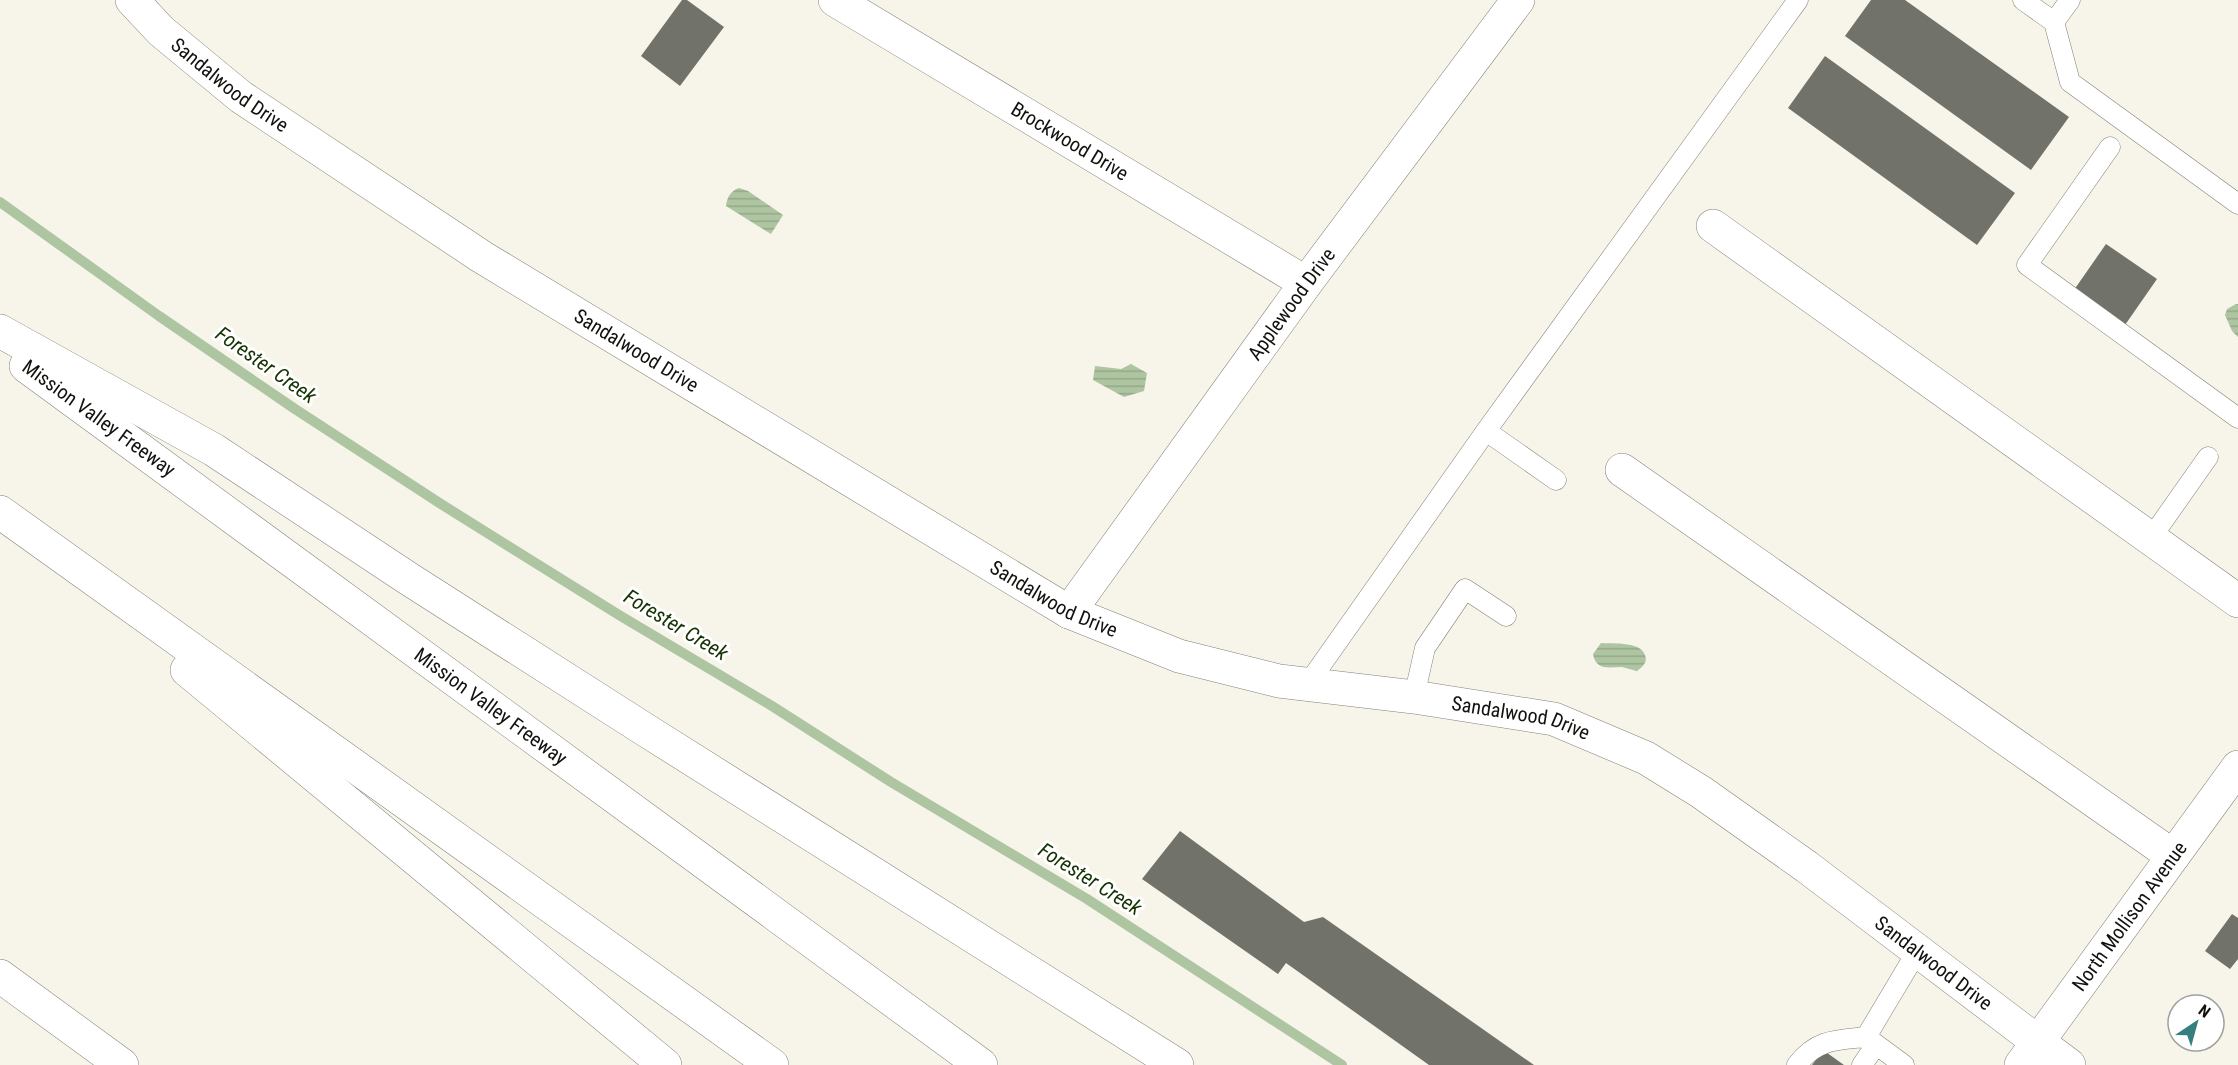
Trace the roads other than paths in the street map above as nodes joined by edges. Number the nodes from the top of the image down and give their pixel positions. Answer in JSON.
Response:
{"nodes":[{"id":1,"x":132,"y":0,"type":"edge"},
{"id":2,"x":835,"y":0,"type":"edge"},
{"id":3,"x":1518,"y":0,"type":"edge"},
{"id":4,"x":1798,"y":0,"type":"edge"},
{"id":5,"x":2023,"y":0,"type":"edge"},
{"id":6,"x":2070,"y":0,"type":"edge"},
{"id":7,"x":2054,"y":22,"type":"junction"},
{"id":8,"x":2110,"y":147,"type":"dead end"},
{"id":9,"x":2238,"y":204,"type":"edge"},
{"id":10,"x":1713,"y":225,"type":"dead end"},
{"id":11,"x":1306,"y":284,"type":"junction"},
{"id":12,"x":0,"y":331,"type":"edge"},
{"id":13,"x":0,"y":346,"type":"edge"},
{"id":14,"x":2238,"y":418,"type":"edge"},
{"id":15,"x":1486,"y":431,"type":"junction"},
{"id":16,"x":2208,"y":457,"type":"dead end"},
{"id":17,"x":1622,"y":470,"type":"dead end"},
{"id":18,"x":1556,"y":480,"type":"dead end"},
{"id":19,"x":0,"y":512,"type":"edge"},
{"id":20,"x":0,"y":517,"type":"edge"},
{"id":21,"x":2151,"y":538,"type":"junction"},
{"id":22,"x":2238,"y":601,"type":"edge"},
{"id":23,"x":1069,"y":612,"type":"junction"},
{"id":24,"x":1506,"y":615,"type":"dead end"},
{"id":25,"x":1307,"y":685,"type":"junction"},
{"id":26,"x":1414,"y":697,"type":"junction"},
{"id":27,"x":2238,"y":767,"type":"edge"},
{"id":28,"x":2173,"y":856,"type":"junction"},
{"id":29,"x":1918,"y":950,"type":"junction"},
{"id":30,"x":0,"y":976,"type":"edge"},
{"id":31,"x":1871,"y":1041,"type":"junction"},
{"id":32,"x":2030,"y":1054,"type":"edge"},
{"id":33,"x":122,"y":1065,"type":"edge"},
{"id":34,"x":665,"y":1065,"type":"edge"},
{"id":35,"x":772,"y":1065,"type":"edge"},
{"id":36,"x":981,"y":1065,"type":"edge"},
{"id":37,"x":1177,"y":1065,"type":"edge"},
{"id":38,"x":1797,"y":1065,"type":"edge"},
{"id":39,"x":1862,"y":1065,"type":"edge"},
{"id":40,"x":1904,"y":1065,"type":"edge"},
{"id":41,"x":2069,"y":1065,"type":"edge"}],
"edges":[{"from":1,"to":23,"type":"main road","name":"Sandalwood Drive"},
{"from":2,"to":11,"type":"main road","name":"Brockwood Drive"},
{"from":3,"to":11,"type":"main road","name":"Applewood Drive"},
{"from":4,"to":15,"type":"lane"},
{"from":5,"to":7,"type":"lane"},
{"from":6,"to":7,"type":"lane"},
{"from":7,"to":9,"type":"lane"},
{"from":8,"to":14,"type":"lane"},
{"from":10,"to":21,"type":"main road"},
{"from":11,"to":23,"type":"main road","name":"Applewood Drive"},
{"from":12,"to":37,"type":"main road"},
{"from":13,"to":36,"type":"main road","name":"Mission Valley Freeway"},
{"from":15,"to":18,"type":"lane"},
{"from":15,"to":25,"type":"lane"},
{"from":16,"to":21,"type":"lane"},
{"from":17,"to":28,"type":"main road"},
{"from":19,"to":35,"type":"main road"},
{"from":20,"to":34,"type":"main road"},
{"from":21,"to":22,"type":"main road"},
{"from":23,"to":25,"type":"main road","name":"Sandalwood Drive"},
{"from":24,"to":26,"type":"lane"},
{"from":25,"to":26,"type":"main road","name":"Sandalwood Drive"},
{"from":26,"to":29,"type":"main road","name":"Sandalwood Drive"},
{"from":27,"to":28,"type":"main road","name":"North Mollison Avenue"},
{"from":28,"to":32,"type":"main road","name":"North Mollison Avenue"},
{"from":29,"to":31,"type":"lane"},
{"from":29,"to":32,"type":"main road","name":"Sandalwood Drive"},
{"from":30,"to":33,"type":"main road"},
{"from":31,"to":38,"type":"lane"},
{"from":31,"to":39,"type":"lane"},
{"from":31,"to":40,"type":"lane"},
{"from":32,"to":41,"type":"main road","name":"Sandalwood Drive"}]}
